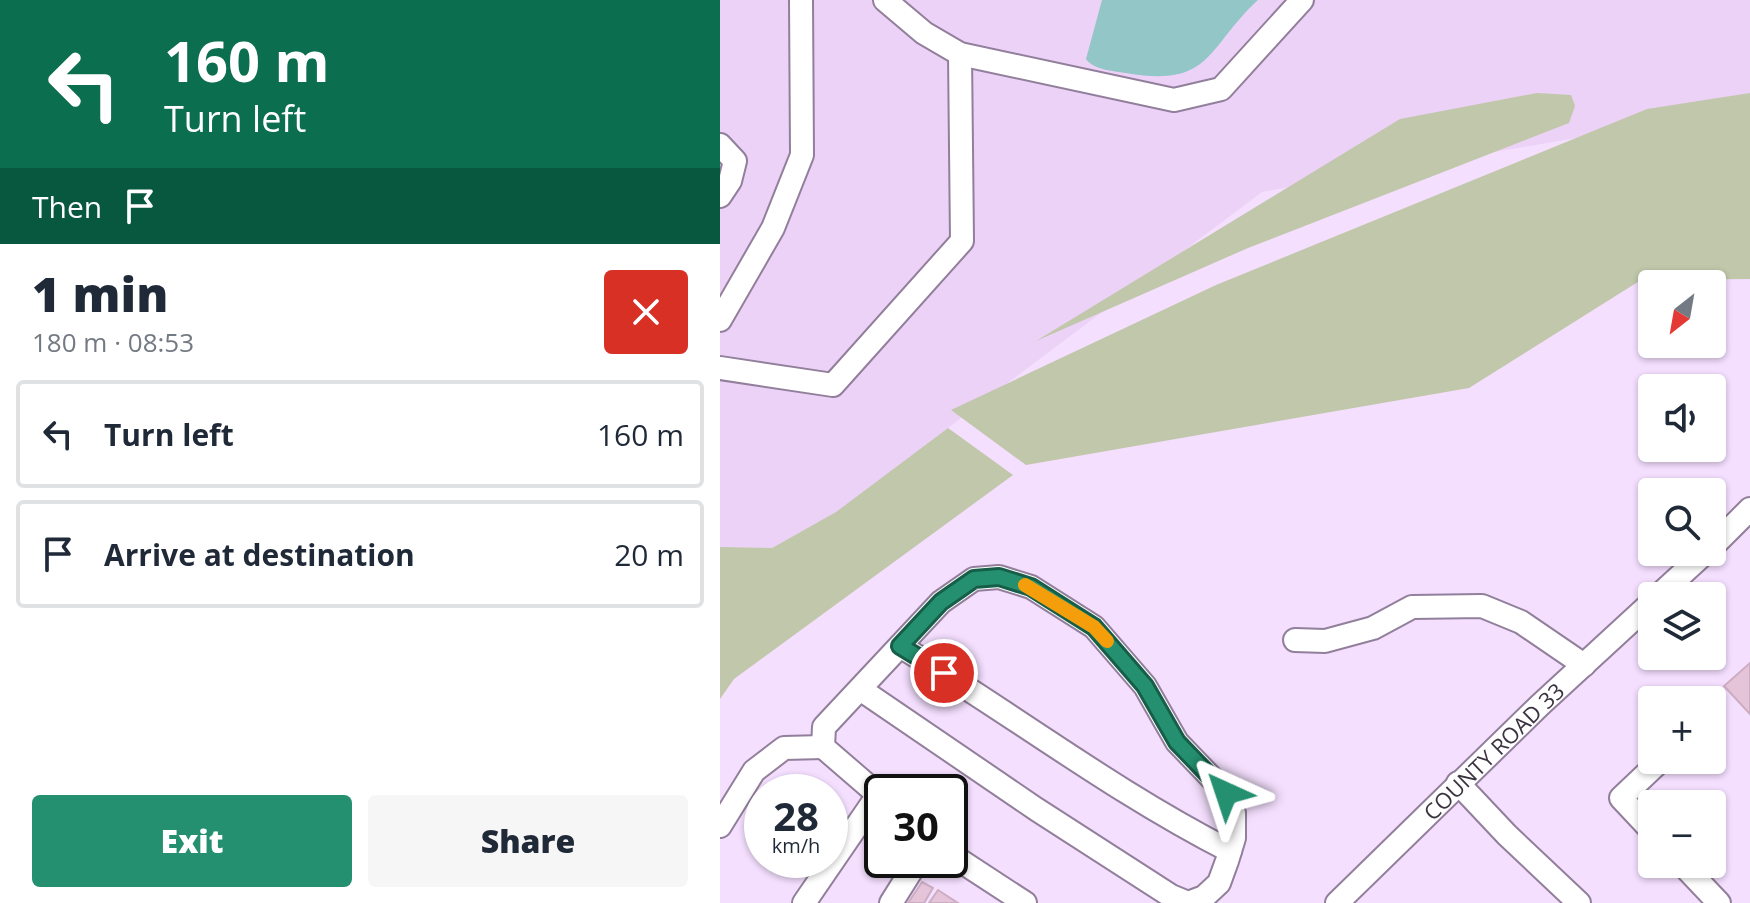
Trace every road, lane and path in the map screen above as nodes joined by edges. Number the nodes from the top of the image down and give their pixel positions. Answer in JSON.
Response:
{"nodes":[{"id":1,"x":801,"y":0,"type":"edge"},
{"id":2,"x":885,"y":0,"type":"edge"},
{"id":3,"x":1302,"y":0,"type":"edge"},
{"id":4,"x":960,"y":54,"type":"junction"},
{"id":5,"x":720,"y":145,"type":"edge"},
{"id":6,"x":720,"y":196,"type":"edge"},
{"id":7,"x":720,"y":320,"type":"edge"},
{"id":8,"x":720,"y":368,"type":"edge"},
{"id":9,"x":1750,"y":509,"type":"edge"},
{"id":10,"x":1726,"y":533,"type":"edge"},
{"id":11,"x":1691,"y":566,"type":"edge"},
{"id":12,"x":1673,"y":582,"type":"edge"},
{"id":13,"x":1638,"y":615,"type":"edge"},
{"id":14,"x":1295,"y":640,"type":"dead end"},
{"id":15,"x":900,"y":646,"type":"junction"},
{"id":16,"x":1584,"y":665,"type":"junction"},
{"id":17,"x":860,"y":689,"type":"junction"},
{"id":18,"x":823,"y":747,"type":"junction"},
{"id":19,"x":1646,"y":774,"type":"edge"},
{"id":20,"x":864,"y":782,"type":"edge"},
{"id":21,"x":1458,"y":783,"type":"junction"},
{"id":22,"x":1638,"y":816,"type":"edge"},
{"id":23,"x":864,"y":819,"type":"edge"},
{"id":24,"x":720,"y":826,"type":"edge"},
{"id":25,"x":1230,"y":851,"type":"junction"},
{"id":26,"x":968,"y":866,"type":"edge"},
{"id":27,"x":907,"y":878,"type":"edge"},
{"id":28,"x":1695,"y":878,"type":"edge"},
{"id":29,"x":804,"y":903,"type":"edge"},
{"id":30,"x":891,"y":903,"type":"edge"},
{"id":31,"x":1025,"y":903,"type":"edge"},
{"id":32,"x":1337,"y":903,"type":"edge"},
{"id":33,"x":1579,"y":903,"type":"edge"},
{"id":34,"x":1719,"y":903,"type":"edge"}],
"edges":[{"from":1,"to":7,"type":"street"},
{"from":2,"to":4,"type":"street"},
{"from":3,"to":4,"type":"street"},
{"from":4,"to":8,"type":"street"},
{"from":5,"to":6,"type":"street"},
{"from":9,"to":10,"type":"street"},
{"from":11,"to":12,"type":"street"},
{"from":13,"to":16,"type":"street","name":"COUNTY ROAD 33"},
{"from":14,"to":16,"type":"street"},
{"from":15,"to":17,"type":"street"},
{"from":15,"to":25,"type":"street"},
{"from":15,"to":25,"type":"street"},
{"from":16,"to":21,"type":"street","name":"COUNTY ROAD 33"},
{"from":17,"to":18,"type":"street"},
{"from":17,"to":25,"type":"street"},
{"from":18,"to":20,"type":"street"},
{"from":18,"to":24,"type":"street"},
{"from":19,"to":22,"type":"street"},
{"from":21,"to":32,"type":"street","name":"COUNTY ROAD 33"},
{"from":21,"to":33,"type":"street"},
{"from":23,"to":29,"type":"street"},
{"from":26,"to":31,"type":"street"},
{"from":27,"to":30,"type":"street"},
{"from":28,"to":34,"type":"street"}]}
